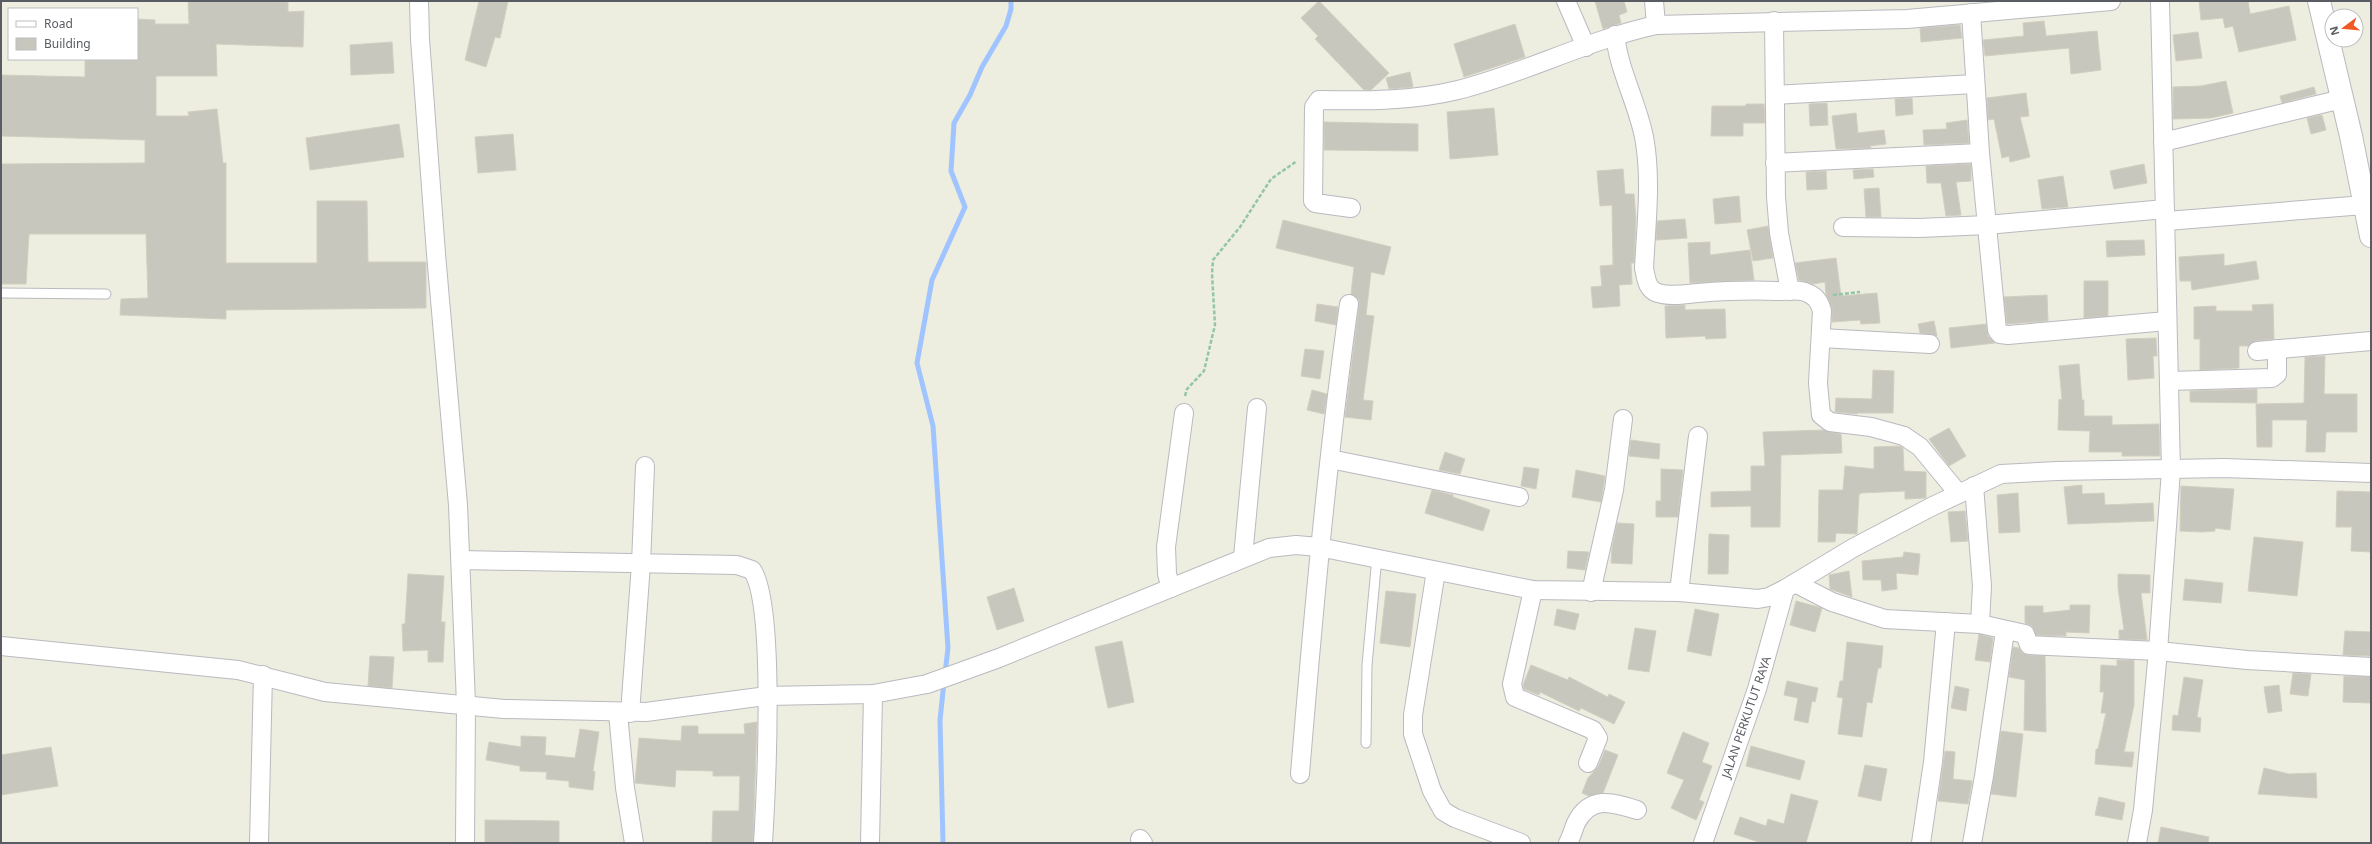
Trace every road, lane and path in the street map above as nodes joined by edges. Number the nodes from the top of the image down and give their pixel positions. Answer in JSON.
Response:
{"nodes":[{"id":1,"x":419,"y":1,"type":"edge"},
{"id":2,"x":1566,"y":1,"type":"edge"},
{"id":3,"x":1654,"y":1,"type":"edge"},
{"id":4,"x":2112,"y":1,"type":"edge"},
{"id":5,"x":2160,"y":1,"type":"edge"},
{"id":6,"x":2319,"y":1,"type":"edge"},
{"id":7,"x":1968,"y":9,"type":"edge"},
{"id":8,"x":1774,"y":21,"type":"junction"},
{"id":9,"x":1656,"y":25,"type":"junction"},
{"id":10,"x":1615,"y":35,"type":"junction"},
{"id":11,"x":1586,"y":47,"type":"junction"},
{"id":12,"x":1974,"y":84,"type":"junction"},
{"id":13,"x":1775,"y":95,"type":"junction"},
{"id":14,"x":2342,"y":99,"type":"junction"},
{"id":15,"x":2163,"y":142,"type":"junction"},
{"id":16,"x":1313,"y":152,"type":"junction"},
{"id":17,"x":1980,"y":154,"type":"junction"},
{"id":18,"x":1775,"y":163,"type":"junction"},
{"id":19,"x":2364,"y":204,"type":"junction"},
{"id":20,"x":1351,"y":208,"type":"dead end"},
{"id":21,"x":2166,"y":215,"type":"junction"},
{"id":22,"x":1987,"y":225,"type":"junction"},
{"id":23,"x":1843,"y":227,"type":"dead end"},
{"id":24,"x":2371,"y":236,"type":"edge"},
{"id":25,"x":1790,"y":291,"type":"junction"},
{"id":26,"x":1860,"y":292,"type":"dead end"},
{"id":27,"x":1,"y":293,"type":"edge"},
{"id":28,"x":106,"y":294,"type":"dead end"},
{"id":29,"x":1815,"y":297,"type":"junction"},
{"id":30,"x":1349,"y":304,"type":"dead end"},
{"id":31,"x":2167,"y":321,"type":"junction"},
{"id":32,"x":1821,"y":338,"type":"junction"},
{"id":33,"x":2371,"y":341,"type":"edge"},
{"id":34,"x":1930,"y":344,"type":"dead end"},
{"id":35,"x":2277,"y":349,"type":"junction"},
{"id":36,"x":2257,"y":351,"type":"dead end"},
{"id":37,"x":2169,"y":380,"type":"junction"},
{"id":38,"x":1257,"y":408,"type":"dead end"},
{"id":39,"x":1184,"y":413,"type":"joint"},
{"id":40,"x":1623,"y":419,"type":"dead end"},
{"id":41,"x":1698,"y":436,"type":"dead end"},
{"id":42,"x":1330,"y":459,"type":"junction"},
{"id":43,"x":645,"y":466,"type":"dead end"},
{"id":44,"x":2171,"y":470,"type":"junction"},
{"id":45,"x":2371,"y":473,"type":"edge"},
{"id":46,"x":1974,"y":486,"type":"junction"},
{"id":47,"x":1958,"y":493,"type":"junction"},
{"id":48,"x":1519,"y":497,"type":"dead end"},
{"id":49,"x":1319,"y":547,"type":"junction"},
{"id":50,"x":1243,"y":557,"type":"junction"},
{"id":51,"x":1377,"y":557,"type":"junction"},
{"id":52,"x":461,"y":560,"type":"junction"},
{"id":53,"x":642,"y":564,"type":"junction"},
{"id":54,"x":1436,"y":571,"type":"junction"},
{"id":55,"x":1790,"y":586,"type":"junction"},
{"id":56,"x":1171,"y":588,"type":"junction"},
{"id":57,"x":1533,"y":590,"type":"junction"},
{"id":58,"x":1591,"y":592,"type":"junction"},
{"id":59,"x":1679,"y":592,"type":"junction"},
{"id":60,"x":1946,"y":622,"type":"junction"},
{"id":61,"x":1980,"y":624,"type":"junction"},
{"id":62,"x":2005,"y":631,"type":"junction"},
{"id":63,"x":1,"y":646,"type":"edge"},
{"id":64,"x":2158,"y":651,"type":"junction"},
{"id":65,"x":2371,"y":667,"type":"edge"},
{"id":66,"x":263,"y":675,"type":"junction"},
{"id":67,"x":873,"y":694,"type":"junction"},
{"id":68,"x":766,"y":696,"type":"junction"},
{"id":69,"x":466,"y":704,"type":"junction"},
{"id":70,"x":624,"y":713,"type":"junction"},
{"id":71,"x":1366,"y":743,"type":"dead end"},
{"id":72,"x":1588,"y":764,"type":"dead end"},
{"id":73,"x":1300,"y":774,"type":"dead end"},
{"id":74,"x":1637,"y":810,"type":"dead end"},
{"id":75,"x":259,"y":843,"type":"edge"},
{"id":76,"x":465,"y":843,"type":"edge"},
{"id":77,"x":634,"y":843,"type":"edge"},
{"id":78,"x":764,"y":843,"type":"edge"},
{"id":79,"x":870,"y":843,"type":"edge"},
{"id":80,"x":1521,"y":843,"type":"edge"},
{"id":81,"x":1568,"y":843,"type":"edge"},
{"id":82,"x":1703,"y":843,"type":"edge"},
{"id":83,"x":1921,"y":843,"type":"edge"},
{"id":84,"x":1972,"y":843,"type":"edge"},
{"id":85,"x":2136,"y":843,"type":"edge"}],
"edges":[{"from":1,"to":52,"type":"street"},
{"from":2,"to":11,"type":"street"},
{"from":3,"to":9,"type":"street"},
{"from":4,"to":7,"type":"street"},
{"from":5,"to":15,"type":"street"},
{"from":6,"to":14,"type":"street"},
{"from":7,"to":8,"type":"street"},
{"from":7,"to":12,"type":"street"},
{"from":8,"to":9,"type":"street"},
{"from":8,"to":13,"type":"street"},
{"from":9,"to":10,"type":"street"},
{"from":10,"to":11,"type":"street"},
{"from":10,"to":25,"type":"street"},
{"from":11,"to":16,"type":"street"},
{"from":12,"to":13,"type":"street"},
{"from":12,"to":17,"type":"street"},
{"from":13,"to":18,"type":"street"},
{"from":14,"to":15,"type":"street"},
{"from":14,"to":19,"type":"street"},
{"from":15,"to":21,"type":"street"},
{"from":16,"to":20,"type":"street"},
{"from":16,"to":39,"type":"path"},
{"from":17,"to":18,"type":"street"},
{"from":17,"to":22,"type":"street"},
{"from":18,"to":25,"type":"street"},
{"from":19,"to":21,"type":"street"},
{"from":19,"to":24,"type":"street"},
{"from":21,"to":22,"type":"street"},
{"from":21,"to":31,"type":"street"},
{"from":22,"to":23,"type":"street"},
{"from":22,"to":31,"type":"street"},
{"from":25,"to":29,"type":"street"},
{"from":26,"to":29,"type":"path"},
{"from":27,"to":28,"type":"lane"},
{"from":29,"to":32,"type":"street"},
{"from":30,"to":42,"type":"street"},
{"from":31,"to":37,"type":"street"},
{"from":32,"to":34,"type":"street"},
{"from":32,"to":47,"type":"street"},
{"from":33,"to":35,"type":"street"},
{"from":35,"to":36,"type":"street"},
{"from":35,"to":37,"type":"street"},
{"from":37,"to":44,"type":"street"},
{"from":38,"to":50,"type":"street"},
{"from":39,"to":56,"type":"street"},
{"from":40,"to":58,"type":"street"},
{"from":41,"to":59,"type":"street"},
{"from":42,"to":48,"type":"street"},
{"from":42,"to":49,"type":"street"},
{"from":43,"to":53,"type":"street"},
{"from":44,"to":45,"type":"street"},
{"from":44,"to":46,"type":"street"},
{"from":44,"to":64,"type":"street"},
{"from":46,"to":47,"type":"street"},
{"from":46,"to":61,"type":"street"},
{"from":47,"to":55,"type":"street"},
{"from":49,"to":50,"type":"street"},
{"from":49,"to":51,"type":"street"},
{"from":49,"to":73,"type":"street"},
{"from":50,"to":56,"type":"street"},
{"from":51,"to":54,"type":"street"},
{"from":51,"to":71,"type":"lane"},
{"from":52,"to":53,"type":"street"},
{"from":52,"to":69,"type":"street"},
{"from":53,"to":68,"type":"street"},
{"from":53,"to":70,"type":"street"},
{"from":54,"to":57,"type":"street"},
{"from":54,"to":80,"type":"street"},
{"from":55,"to":59,"type":"street"},
{"from":55,"to":60,"type":"street"},
{"from":55,"to":82,"type":"street","name":"JALAN PERKUTUT RAYA"},
{"from":56,"to":67,"type":"street"},
{"from":57,"to":58,"type":"street"},
{"from":57,"to":72,"type":"street"},
{"from":58,"to":59,"type":"street"},
{"from":60,"to":61,"type":"street"},
{"from":60,"to":83,"type":"street"},
{"from":61,"to":62,"type":"street"},
{"from":62,"to":64,"type":"street"},
{"from":62,"to":84,"type":"street"},
{"from":63,"to":66,"type":"street"},
{"from":64,"to":65,"type":"street"},
{"from":64,"to":85,"type":"street"},
{"from":66,"to":69,"type":"street"},
{"from":66,"to":75,"type":"street"},
{"from":67,"to":68,"type":"street"},
{"from":67,"to":79,"type":"street"},
{"from":68,"to":70,"type":"street"},
{"from":68,"to":78,"type":"street"},
{"from":69,"to":70,"type":"street"},
{"from":69,"to":76,"type":"street"},
{"from":70,"to":77,"type":"street"},
{"from":74,"to":81,"type":"street"}]}
